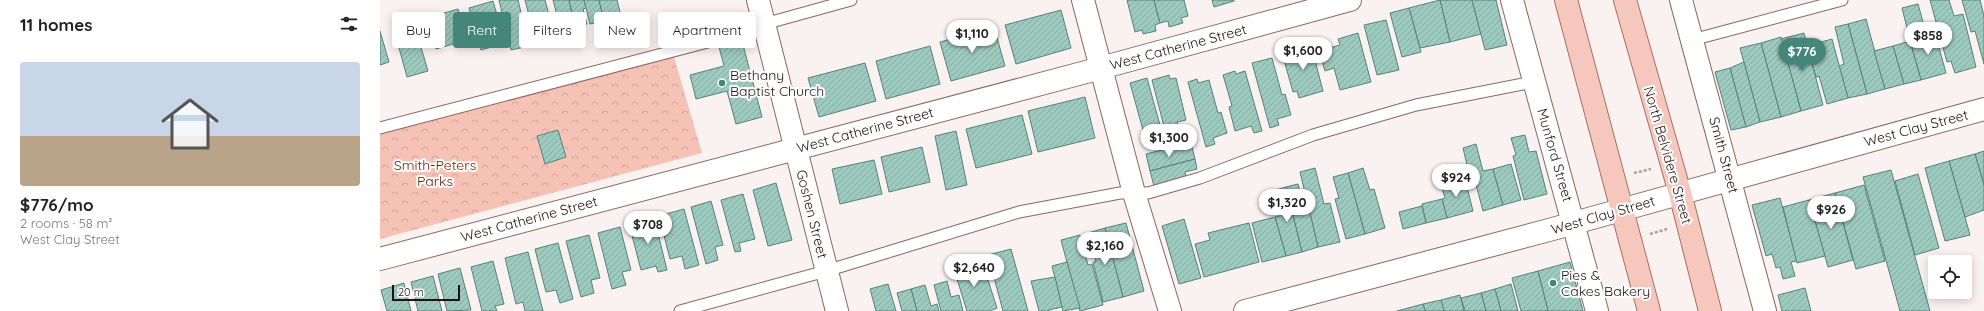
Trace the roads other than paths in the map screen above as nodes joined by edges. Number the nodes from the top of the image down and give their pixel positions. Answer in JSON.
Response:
{"nodes":[{"id":1,"x":758,"y":0,"type":"edge"},
{"id":2,"x":852,"y":0,"type":"edge"},
{"id":3,"x":1083,"y":0,"type":"edge"},
{"id":4,"x":1350,"y":0,"type":"edge"},
{"id":5,"x":1512,"y":0,"type":"edge"},
{"id":6,"x":1566,"y":0,"type":"edge"},
{"id":7,"x":1625,"y":0,"type":"edge"},
{"id":8,"x":1681,"y":0,"type":"edge"},
{"id":9,"x":1842,"y":0,"type":"edge"},
{"id":10,"x":764,"y":25,"type":"junction"},
{"id":11,"x":1692,"y":40,"type":"junction"},
{"id":12,"x":1102,"y":68,"type":"junction"},
{"id":13,"x":1533,"y":82,"type":"junction"},
{"id":14,"x":1984,"y":109,"type":"edge"},
{"id":15,"x":380,"y":128,"type":"edge"},
{"id":16,"x":795,"y":149,"type":"junction"},
{"id":17,"x":1730,"y":179,"type":"junction"},
{"id":18,"x":1134,"y":193,"type":"junction"},
{"id":19,"x":1680,"y":193,"type":"junction"},
{"id":20,"x":1623,"y":210,"type":"junction"},
{"id":21,"x":1574,"y":223,"type":"junction"},
{"id":22,"x":380,"y":259,"type":"edge"},
{"id":23,"x":826,"y":271,"type":"junction"},
{"id":24,"x":680,"y":311,"type":"edge"},
{"id":25,"x":837,"y":311,"type":"edge"},
{"id":26,"x":1170,"y":311,"type":"edge"},
{"id":27,"x":1245,"y":311,"type":"edge"},
{"id":28,"x":1597,"y":311,"type":"edge"},
{"id":29,"x":1649,"y":311,"type":"edge"},
{"id":30,"x":1710,"y":311,"type":"edge"},
{"id":31,"x":1765,"y":311,"type":"edge"}],
"edges":[{"from":1,"to":10,"type":"street","name":"Goshen Street"},
{"from":2,"to":10,"type":"lane"},
{"from":3,"to":12,"type":"street"},
{"from":4,"to":12,"type":"street","name":"West Catherine Street"},
{"from":5,"to":13,"type":"street","name":"Munford Street"},
{"from":6,"to":20,"type":"main road"},
{"from":7,"to":19,"type":"main road","name":"North Belvidere Street"},
{"from":8,"to":11,"type":"street","name":"Smith Street"},
{"from":9,"to":11,"type":"lane"},
{"from":10,"to":15,"type":"lane"},
{"from":10,"to":16,"type":"street","name":"Goshen Street"},
{"from":11,"to":17,"type":"street","name":"Smith Street"},
{"from":12,"to":16,"type":"street","name":"West Catherine Street"},
{"from":12,"to":18,"type":"street"},
{"from":13,"to":18,"type":"lane"},
{"from":13,"to":21,"type":"street","name":"Munford Street"},
{"from":14,"to":17,"type":"street","name":"West Clay Street"},
{"from":16,"to":22,"type":"street","name":"West Catherine Street"},
{"from":16,"to":23,"type":"street","name":"Goshen Street"},
{"from":17,"to":19,"type":"street","name":"West Clay Street"},
{"from":17,"to":31,"type":"street","name":"Smith Street"},
{"from":18,"to":23,"type":"lane"},
{"from":18,"to":26,"type":"street"},
{"from":19,"to":20,"type":"street","name":"West Clay Street"},
{"from":19,"to":30,"type":"main road","name":"North Belvidere Street"},
{"from":20,"to":21,"type":"street","name":"West Clay Street"},
{"from":20,"to":29,"type":"main road"},
{"from":21,"to":27,"type":"street","name":"West Clay Street"},
{"from":21,"to":28,"type":"street","name":"Munford Street"},
{"from":23,"to":24,"type":"lane"},
{"from":23,"to":25,"type":"street","name":"Goshen Street"}]}
